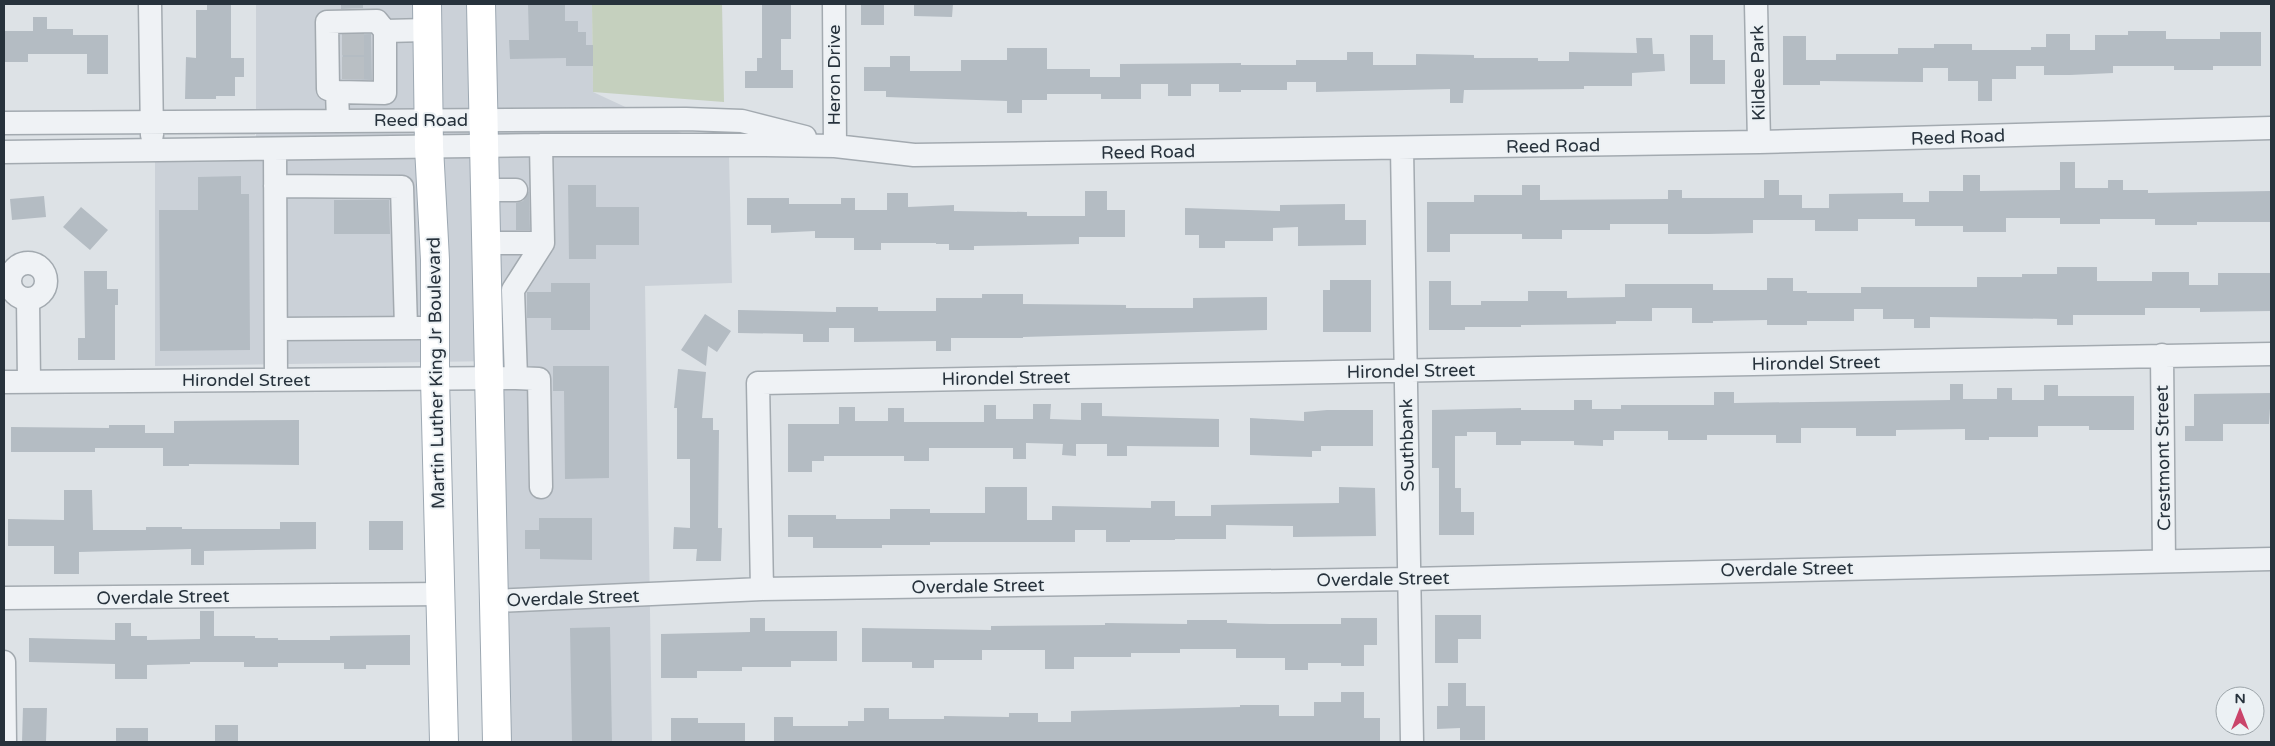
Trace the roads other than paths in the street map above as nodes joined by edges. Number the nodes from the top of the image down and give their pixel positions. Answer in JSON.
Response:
{"nodes":[{"id":1,"x":150,"y":4,"type":"edge"},
{"id":2,"x":481,"y":4,"type":"edge"},
{"id":3,"x":834,"y":4,"type":"edge"},
{"id":4,"x":1756,"y":4,"type":"edge"},
{"id":5,"x":427,"y":17,"type":"edge"},
{"id":6,"x":381,"y":40,"type":"junction"},
{"id":7,"x":338,"y":92,"type":"junction"},
{"id":8,"x":338,"y":120,"type":"junction"},
{"id":9,"x":430,"y":120,"type":"junction"},
{"id":10,"x":151,"y":122,"type":"junction"},
{"id":11,"x":4,"y":123,"type":"edge"},
{"id":12,"x":2271,"y":128,"type":"edge"},
{"id":13,"x":485,"y":133,"type":"junction"},
{"id":14,"x":1759,"y":142,"type":"junction"},
{"id":15,"x":541,"y":145,"type":"junction"},
{"id":16,"x":835,"y":146,"type":"junction"},
{"id":17,"x":430,"y":147,"type":"junction"},
{"id":18,"x":1402,"y":148,"type":"junction"},
{"id":19,"x":152,"y":149,"type":"junction"},
{"id":20,"x":274,"y":149,"type":"junction"},
{"id":21,"x":4,"y":152,"type":"edge"},
{"id":22,"x":275,"y":186,"type":"junction"},
{"id":23,"x":485,"y":190,"type":"junction"},
{"id":24,"x":531,"y":190,"type":"junction"},
{"id":25,"x":404,"y":238,"type":"junction"},
{"id":26,"x":434,"y":240,"type":"junction"},
{"id":27,"x":486,"y":243,"type":"junction"},
{"id":28,"x":543,"y":243,"type":"junction"},
{"id":29,"x":486,"y":274,"type":"junction"},
{"id":30,"x":522,"y":275,"type":"junction"},
{"id":31,"x":405,"y":287,"type":"junction"},
{"id":32,"x":434,"y":288,"type":"junction"},
{"id":33,"x":28,"y":300,"type":"dead end"},
{"id":34,"x":406,"y":328,"type":"junction"},
{"id":35,"x":434,"y":328,"type":"junction"},
{"id":36,"x":276,"y":329,"type":"junction"},
{"id":37,"x":2271,"y":354,"type":"edge"},
{"id":38,"x":2162,"y":355,"type":"junction"},
{"id":39,"x":1406,"y":372,"type":"junction"},
{"id":40,"x":516,"y":378,"type":"junction"},
{"id":41,"x":435,"y":379,"type":"junction"},
{"id":42,"x":488,"y":379,"type":"junction"},
{"id":43,"x":276,"y":380,"type":"junction"},
{"id":44,"x":4,"y":382,"type":"edge"},
{"id":45,"x":29,"y":382,"type":"junction"},
{"id":46,"x":541,"y":487,"type":"dead end"},
{"id":47,"x":2271,"y":559,"type":"edge"},
{"id":48,"x":2164,"y":560,"type":"junction"},
{"id":49,"x":1409,"y":579,"type":"junction"},
{"id":50,"x":762,"y":589,"type":"junction"},
{"id":51,"x":442,"y":594,"type":"junction"},
{"id":52,"x":4,"y":598,"type":"edge"},
{"id":53,"x":494,"y":601,"type":"junction"},
{"id":54,"x":4,"y":662,"type":"edge"},
{"id":55,"x":5,"y":742,"type":"edge"},
{"id":56,"x":444,"y":742,"type":"edge"},
{"id":57,"x":497,"y":742,"type":"edge"},
{"id":58,"x":1412,"y":742,"type":"edge"}],
"edges":[{"from":1,"to":10,"type":"street"},
{"from":2,"to":13,"type":"main road"},
{"from":3,"to":16,"type":"street","name":"Heron Drive"},
{"from":4,"to":14,"type":"street","name":"Kildee Park"},
{"from":5,"to":6,"type":"street"},
{"from":5,"to":9,"type":"main road","name":"Martin Luther King Jr Boulevard"},
{"from":6,"to":7,"type":"street"},
{"from":6,"to":7,"type":"street"},
{"from":7,"to":8,"type":"street"},
{"from":8,"to":9,"type":"street","name":"Reed Road"},
{"from":8,"to":10,"type":"street","name":"Reed Road"},
{"from":9,"to":13,"type":"street","name":"Reed Road"},
{"from":9,"to":17,"type":"main road","name":"Martin Luther King Jr Boulevard"},
{"from":10,"to":11,"type":"street","name":"Reed Road"},
{"from":10,"to":19,"type":"street"},
{"from":12,"to":14,"type":"street","name":"Reed Road"},
{"from":13,"to":15,"type":"street","name":"Reed Road"},
{"from":13,"to":16,"type":"street","name":"Reed Road"},
{"from":13,"to":17,"type":"street","name":"Reed Road"},
{"from":13,"to":23,"type":"main road"},
{"from":14,"to":18,"type":"street","name":"Reed Road"},
{"from":15,"to":16,"type":"street","name":"Reed Road"},
{"from":15,"to":24,"type":"street"},
{"from":16,"to":18,"type":"street","name":"Reed Road"},
{"from":17,"to":20,"type":"street","name":"Reed Road"},
{"from":17,"to":26,"type":"main road","name":"Martin Luther King Jr Boulevard"},
{"from":18,"to":39,"type":"street","name":"Southbank"},
{"from":19,"to":20,"type":"street","name":"Reed Road"},
{"from":19,"to":21,"type":"street","name":"Reed Road"},
{"from":20,"to":22,"type":"street"},
{"from":22,"to":25,"type":"street"},
{"from":22,"to":36,"type":"street"},
{"from":23,"to":24,"type":"street"},
{"from":23,"to":27,"type":"main road"},
{"from":24,"to":28,"type":"street"},
{"from":25,"to":26,"type":"street"},
{"from":25,"to":31,"type":"street"},
{"from":26,"to":32,"type":"main road","name":"Martin Luther King Jr Boulevard"},
{"from":27,"to":28,"type":"street"},
{"from":27,"to":29,"type":"main road"},
{"from":28,"to":30,"type":"street"},
{"from":29,"to":30,"type":"street"},
{"from":29,"to":42,"type":"main road"},
{"from":30,"to":40,"type":"street"},
{"from":31,"to":32,"type":"street"},
{"from":31,"to":34,"type":"street"},
{"from":32,"to":35,"type":"main road","name":"Martin Luther King Jr Boulevard"},
{"from":33,"to":45,"type":"street"},
{"from":34,"to":35,"type":"street"},
{"from":34,"to":36,"type":"street"},
{"from":35,"to":41,"type":"main road","name":"Martin Luther King Jr Boulevard"},
{"from":36,"to":43,"type":"street"},
{"from":37,"to":38,"type":"street","name":"Hirondel Street"},
{"from":38,"to":39,"type":"street","name":"Hirondel Street"},
{"from":38,"to":48,"type":"street","name":"Crestmont Street"},
{"from":39,"to":49,"type":"street","name":"Southbank"},
{"from":39,"to":50,"type":"street","name":"Hirondel Street"},
{"from":40,"to":42,"type":"street","name":"Hirondel Street"},
{"from":40,"to":46,"type":"street","name":"Hirondel Street"},
{"from":41,"to":42,"type":"street","name":"Hirondel Street"},
{"from":41,"to":43,"type":"street","name":"Hirondel Street"},
{"from":41,"to":51,"type":"main road","name":"Martin Luther King Jr Boulevard"},
{"from":42,"to":53,"type":"main road"},
{"from":43,"to":45,"type":"street","name":"Hirondel Street"},
{"from":44,"to":45,"type":"street","name":"Hirondel Street"},
{"from":47,"to":48,"type":"street","name":"Overdale Street"},
{"from":48,"to":49,"type":"street","name":"Overdale Street"},
{"from":49,"to":50,"type":"street","name":"Overdale Street"},
{"from":49,"to":58,"type":"street","name":"Southbank"},
{"from":50,"to":53,"type":"street","name":"Overdale Street"},
{"from":51,"to":52,"type":"street","name":"Overdale Street"},
{"from":51,"to":56,"type":"main road","name":"Martin Luther King Jr Boulevard"},
{"from":53,"to":57,"type":"main road"},
{"from":54,"to":55,"type":"street"}]}
